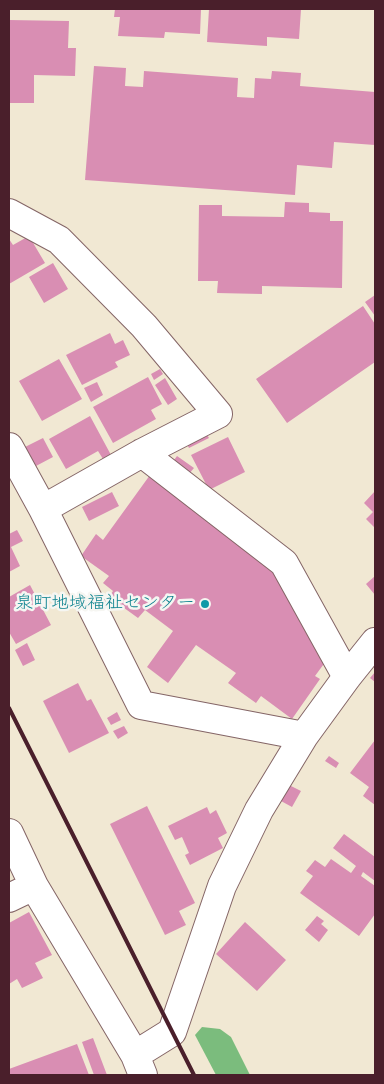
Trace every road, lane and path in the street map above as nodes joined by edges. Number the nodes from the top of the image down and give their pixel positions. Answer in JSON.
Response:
{"nodes":[{"id":1,"x":9,"y":213,"type":"edge"},
{"id":2,"x":9,"y":447,"type":"edge"},
{"id":3,"x":142,"y":453,"type":"junction"},
{"id":4,"x":43,"y":509,"type":"junction"},
{"id":5,"x":375,"y":642,"type":"edge"},
{"id":6,"x":347,"y":677,"type":"junction"},
{"id":7,"x":304,"y":736,"type":"junction"},
{"id":8,"x":9,"y":833,"type":"edge"},
{"id":9,"x":34,"y":886,"type":"junction"},
{"id":10,"x":9,"y":898,"type":"edge"},
{"id":11,"x":139,"y":1065,"type":"edge"}],
"edges":[{"from":1,"to":3,"type":"street"},
{"from":2,"to":4,"type":"street"},
{"from":3,"to":4,"type":"street"},
{"from":3,"to":6,"type":"street"},
{"from":4,"to":7,"type":"street"},
{"from":5,"to":6,"type":"street"},
{"from":6,"to":7,"type":"street"},
{"from":7,"to":11,"type":"street"},
{"from":8,"to":9,"type":"street"},
{"from":9,"to":10,"type":"street"},
{"from":9,"to":11,"type":"street"}]}
